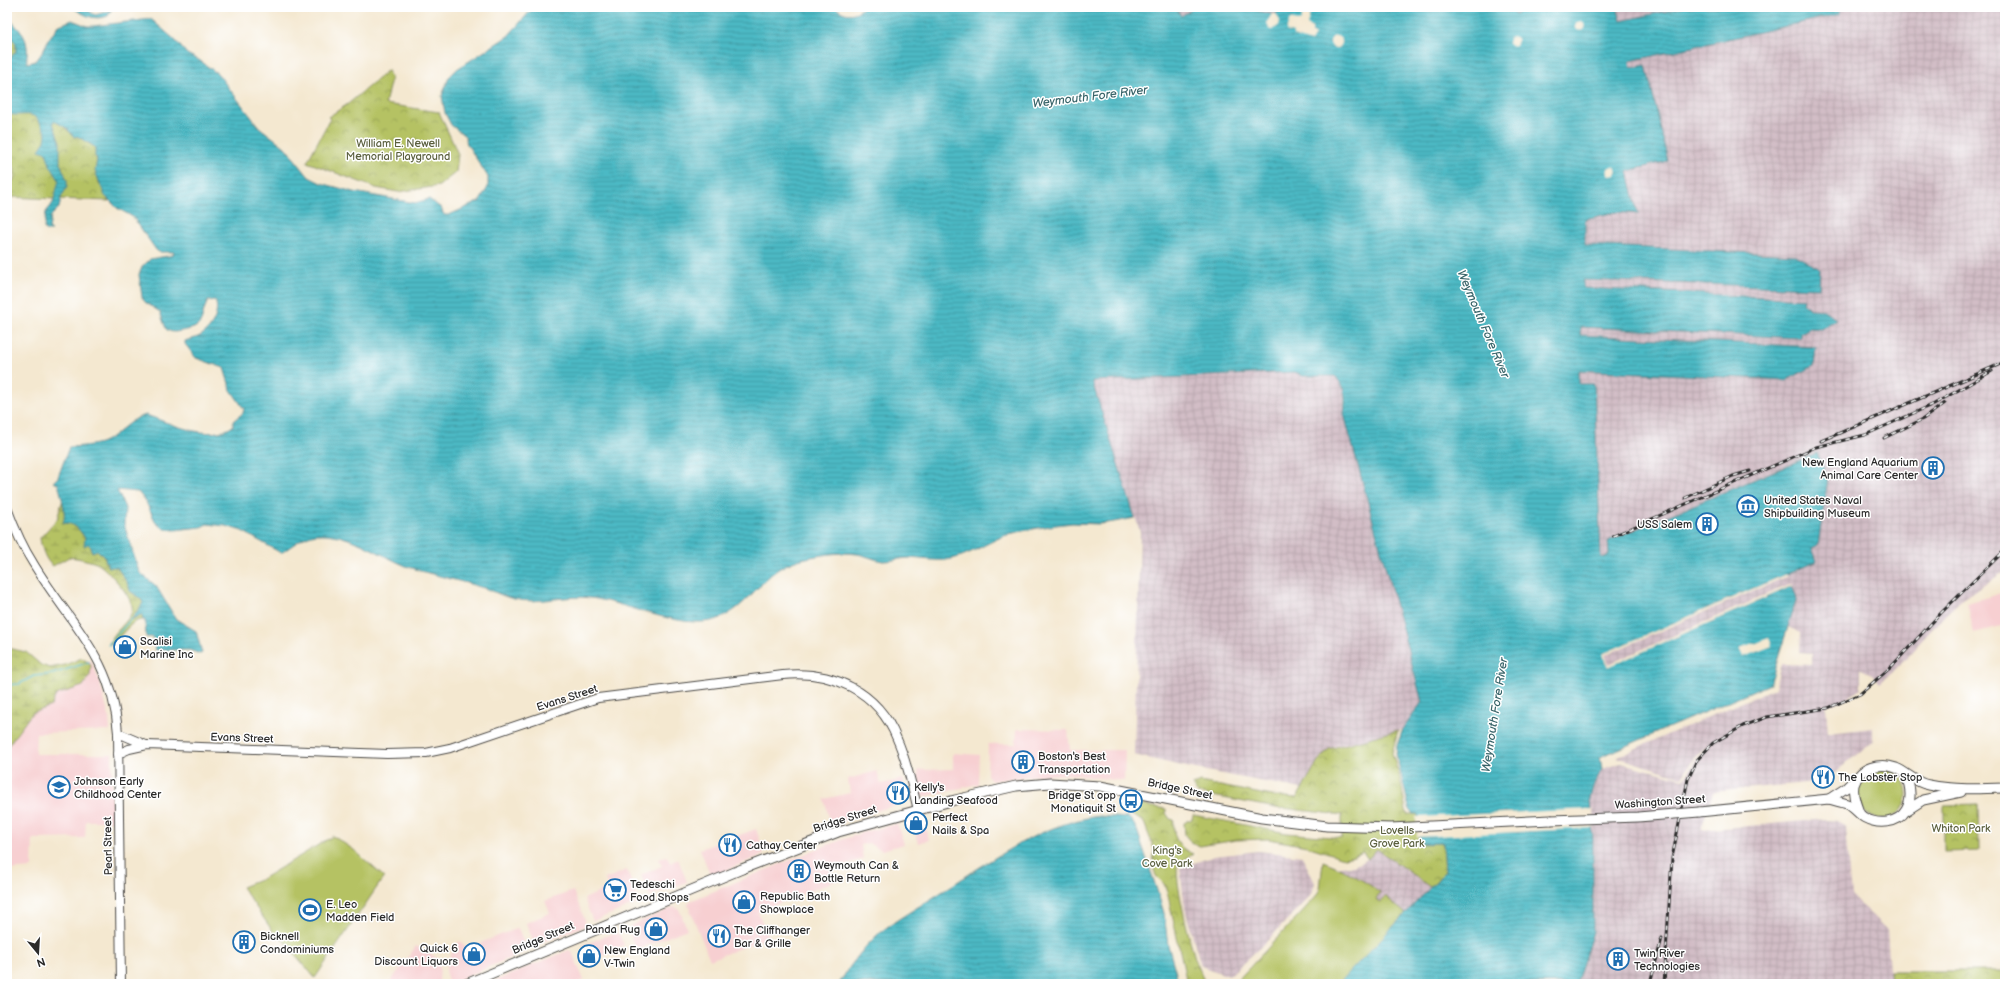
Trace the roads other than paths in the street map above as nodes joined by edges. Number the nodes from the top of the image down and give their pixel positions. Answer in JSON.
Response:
{"nodes":[{"id":1,"x":7,"y":508,"type":"edge"},
{"id":2,"x":118,"y":733,"type":"junction"},
{"id":3,"x":147,"y":745,"type":"junction"},
{"id":4,"x":118,"y":754,"type":"junction"},
{"id":5,"x":1905,"y":774,"type":"junction"},
{"id":6,"x":1858,"y":776,"type":"junction"},
{"id":7,"x":2005,"y":788,"type":"edge"},
{"id":8,"x":1984,"y":789,"type":"junction"},
{"id":9,"x":1829,"y":799,"type":"junction"},
{"id":10,"x":918,"y":810,"type":"junction"},
{"id":11,"x":1905,"y":812,"type":"junction"},
{"id":12,"x":1859,"y":814,"type":"junction"},
{"id":13,"x":1492,"y":823,"type":"joint"},
{"id":14,"x":121,"y":984,"type":"edge"},
{"id":15,"x":466,"y":984,"type":"edge"}],
"edges":[{"from":1,"to":2,"type":"street","name":"Pearl Street"},
{"from":2,"to":3,"type":"street","name":"Evans Street"},
{"from":2,"to":4,"type":"street","name":"Pearl Street"},
{"from":3,"to":4,"type":"street","name":"Evans Street"},
{"from":3,"to":10,"type":"street","name":"Evans Street"},
{"from":4,"to":14,"type":"street","name":"Pearl Street"},
{"from":5,"to":6,"type":"main road"},
{"from":5,"to":8,"type":"main road"},
{"from":5,"to":11,"type":"main road"},
{"from":6,"to":9,"type":"main road","name":"Washington Street"},
{"from":6,"to":12,"type":"main road"},
{"from":7,"to":8,"type":"main road"},
{"from":8,"to":11,"type":"main road"},
{"from":9,"to":12,"type":"main road","name":"Washington Street"},
{"from":9,"to":13,"type":"main road","name":"Washington Street","bridge":true},
{"from":10,"to":13,"type":"main road","name":"Bridge Street"},
{"from":10,"to":15,"type":"main road","name":"Bridge Street"},
{"from":11,"to":12,"type":"main road"}]}
